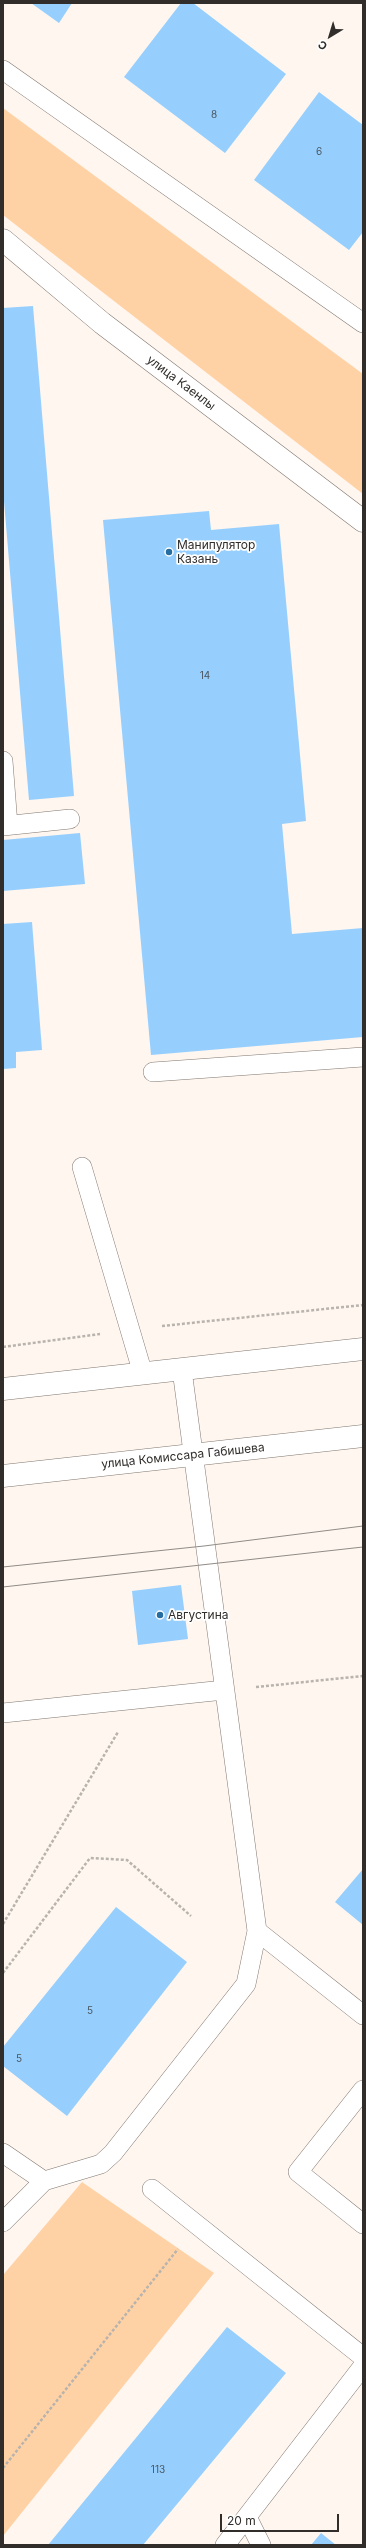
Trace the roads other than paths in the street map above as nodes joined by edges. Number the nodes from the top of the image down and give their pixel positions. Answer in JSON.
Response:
{"nodes":[{"id":1,"x":3,"y":70,"type":"edge"},
{"id":2,"x":3,"y":240,"type":"edge"},
{"id":3,"x":363,"y":323,"type":"edge"},
{"id":4,"x":363,"y":521,"type":"edge"},
{"id":5,"x":3,"y":761,"type":"edge"},
{"id":6,"x":70,"y":819,"type":"dead end"},
{"id":7,"x":5,"y":826,"type":"edge"},
{"id":8,"x":363,"y":1057,"type":"edge"},
{"id":9,"x":153,"y":1072,"type":"dead end"},
{"id":10,"x":82,"y":1167,"type":"dead end"},
{"id":11,"x":363,"y":1349,"type":"edge"},
{"id":12,"x":182,"y":1370,"type":"junction"},
{"id":13,"x":143,"y":1374,"type":"junction"},
{"id":14,"x":3,"y":1389,"type":"edge"},
{"id":15,"x":363,"y":1436,"type":"edge"},
{"id":16,"x":192,"y":1455,"type":"junction"},
{"id":17,"x":3,"y":1476,"type":"edge"},
{"id":18,"x":224,"y":1690,"type":"junction"},
{"id":19,"x":3,"y":1713,"type":"edge"},
{"id":20,"x":257,"y":1931,"type":"junction"},
{"id":21,"x":363,"y":2015,"type":"edge"},
{"id":22,"x":363,"y":2090,"type":"edge"},
{"id":23,"x":3,"y":2152,"type":"edge"},
{"id":24,"x":44,"y":2181,"type":"junction"},
{"id":25,"x":152,"y":2189,"type":"dead end"},
{"id":26,"x":3,"y":2222,"type":"edge"},
{"id":27,"x":363,"y":2224,"type":"edge"},
{"id":28,"x":363,"y":2357,"type":"edge"},
{"id":29,"x":363,"y":2366,"type":"edge"},
{"id":30,"x":247,"y":2517,"type":"junction"},
{"id":31,"x":225,"y":2545,"type":"edge"},
{"id":32,"x":261,"y":2545,"type":"edge"}],
"edges":[{"from":1,"to":3,"type":"lane"},
{"from":2,"to":4,"type":"street","name":"улица Каенлы"},
{"from":5,"to":7,"type":"lane"},
{"from":6,"to":7,"type":"lane"},
{"from":8,"to":9,"type":"lane"},
{"from":10,"to":13,"type":"lane"},
{"from":11,"to":12,"type":"street"},
{"from":12,"to":13,"type":"street"},
{"from":12,"to":16,"type":"lane"},
{"from":13,"to":14,"type":"street"},
{"from":15,"to":16,"type":"street","name":"улица Комиссара Габишева"},
{"from":16,"to":17,"type":"street","name":"улица Комиссара Габишева"},
{"from":16,"to":18,"type":"lane"},
{"from":18,"to":19,"type":"lane"},
{"from":18,"to":20,"type":"lane"},
{"from":20,"to":21,"type":"lane"},
{"from":20,"to":24,"type":"lane"},
{"from":22,"to":27,"type":"lane"},
{"from":23,"to":24,"type":"lane"},
{"from":24,"to":26,"type":"lane"},
{"from":25,"to":28,"type":"lane"},
{"from":29,"to":30,"type":"lane"},
{"from":30,"to":31,"type":"lane"},
{"from":30,"to":32,"type":"lane"}]}
